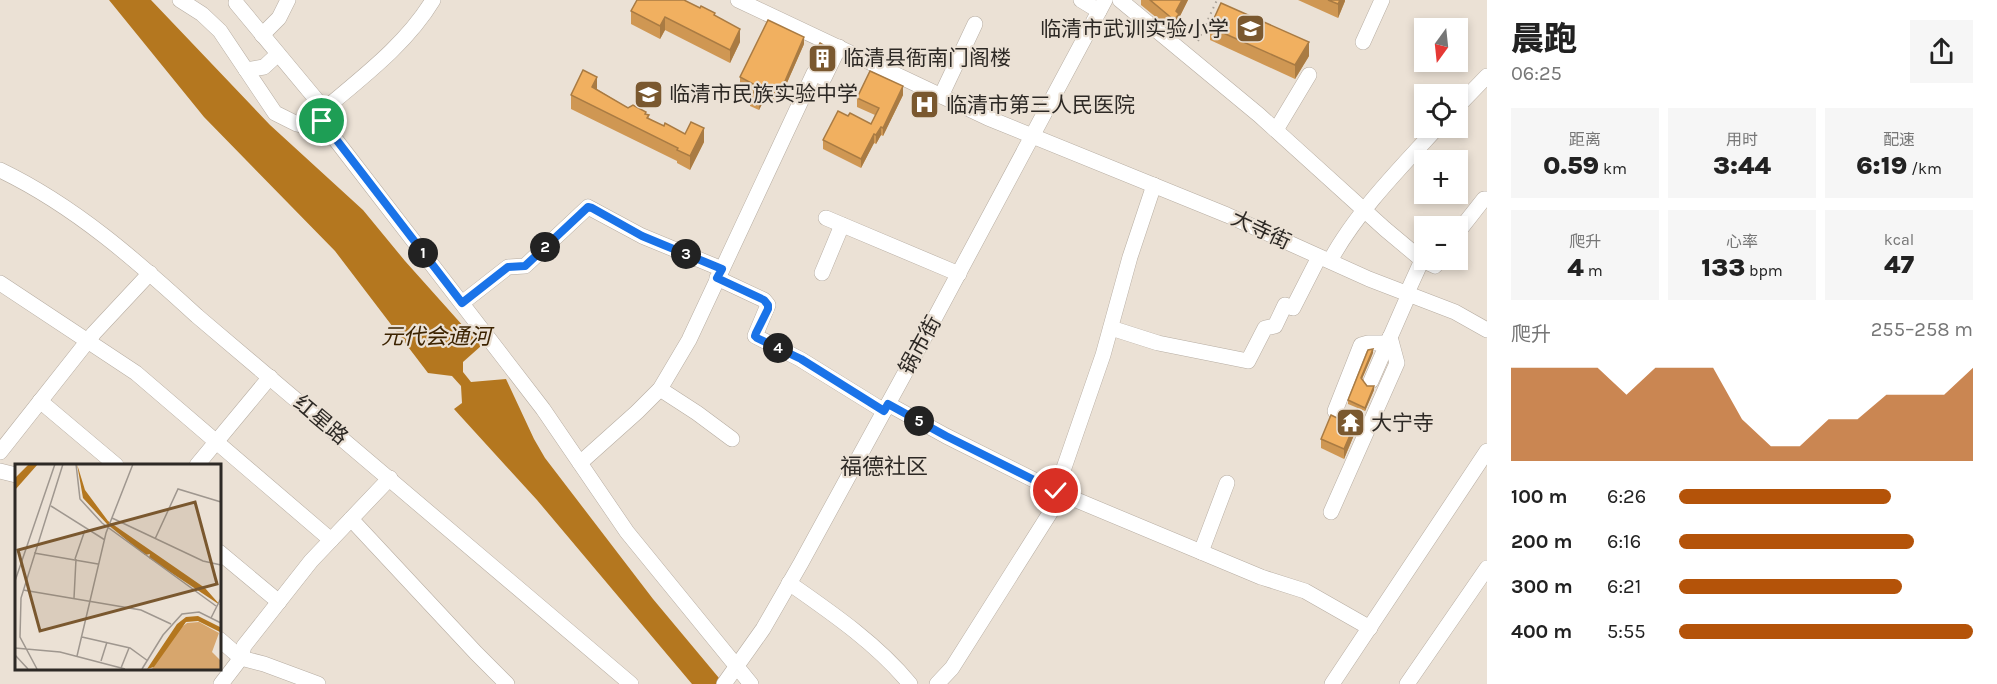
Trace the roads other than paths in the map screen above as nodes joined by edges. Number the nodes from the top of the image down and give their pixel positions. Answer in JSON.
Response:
{"nodes":[{"id":1,"x":180,"y":0,"type":"edge"},
{"id":2,"x":288,"y":0,"type":"edge"},
{"id":3,"x":433,"y":0,"type":"edge"},
{"id":4,"x":738,"y":0,"type":"edge"},
{"id":5,"x":1081,"y":0,"type":"edge"},
{"id":6,"x":1120,"y":0,"type":"edge"},
{"id":7,"x":1382,"y":0,"type":"edge"},
{"id":8,"x":236,"y":3,"type":"dead end"},
{"id":9,"x":1102,"y":6,"type":"edge"},
{"id":10,"x":975,"y":24,"type":"dead end"},
{"id":11,"x":262,"y":35,"type":"junction"},
{"id":12,"x":1363,"y":42,"type":"dead end"},
{"id":13,"x":839,"y":47,"type":"junction"},
{"id":14,"x":278,"y":54,"type":"junction"},
{"id":15,"x":246,"y":70,"type":"junction"},
{"id":16,"x":1309,"y":75,"type":"dead end"},
{"id":17,"x":1487,"y":76,"type":"edge"},
{"id":18,"x":941,"y":96,"type":"junction"},
{"id":19,"x":1468,"y":96,"type":"edge"},
{"id":20,"x":325,"y":110,"type":"junction"},
{"id":21,"x":1276,"y":130,"type":"junction"},
{"id":22,"x":332,"y":135,"type":"junction"},
{"id":23,"x":1033,"y":136,"type":"junction"},
{"id":24,"x":1428,"y":138,"type":"edge"},
{"id":25,"x":0,"y":170,"type":"edge"},
{"id":26,"x":1154,"y":185,"type":"junction"},
{"id":27,"x":1487,"y":199,"type":"edge"},
{"id":28,"x":1366,"y":210,"type":"junction"},
{"id":29,"x":826,"y":218,"type":"dead end"},
{"id":30,"x":1468,"y":219,"type":"edge"},
{"id":31,"x":842,"y":225,"type":"junction"},
{"id":32,"x":1414,"y":253,"type":"edge"},
{"id":33,"x":1324,"y":259,"type":"junction"},
{"id":34,"x":1418,"y":270,"type":"edge"},
{"id":35,"x":150,"y":273,"type":"junction"},
{"id":36,"x":822,"y":273,"type":"dead end"},
{"id":37,"x":719,"y":274,"type":"junction"},
{"id":38,"x":959,"y":274,"type":"junction"},
{"id":39,"x":0,"y":283,"type":"edge"},
{"id":40,"x":1408,"y":293,"type":"junction"},
{"id":41,"x":462,"y":303,"type":"junction"},
{"id":42,"x":1485,"y":325,"type":"edge"},
{"id":43,"x":1111,"y":328,"type":"junction"},
{"id":44,"x":1389,"y":340,"type":"junction"},
{"id":45,"x":88,"y":341,"type":"junction"},
{"id":46,"x":270,"y":377,"type":"junction"},
{"id":47,"x":1371,"y":381,"type":"dead end"},
{"id":48,"x":660,"y":388,"type":"junction"},
{"id":49,"x":40,"y":401,"type":"junction"},
{"id":50,"x":886,"y":407,"type":"junction"},
{"id":51,"x":1335,"y":411,"type":"dead end"},
{"id":52,"x":732,"y":439,"type":"dead end"},
{"id":53,"x":216,"y":442,"type":"junction"},
{"id":54,"x":1487,"y":451,"type":"edge"},
{"id":55,"x":0,"y":452,"type":"edge"},
{"id":56,"x":579,"y":463,"type":"junction"},
{"id":57,"x":115,"y":464,"type":"edge"},
{"id":58,"x":198,"y":464,"type":"edge"},
{"id":59,"x":0,"y":471,"type":"edge"},
{"id":60,"x":15,"y":476,"type":"edge"},
{"id":61,"x":390,"y":478,"type":"junction"},
{"id":62,"x":1227,"y":483,"type":"dead end"},
{"id":63,"x":1059,"y":493,"type":"junction"},
{"id":64,"x":1331,"y":512,"type":"dead end"},
{"id":65,"x":351,"y":519,"type":"junction"},
{"id":66,"x":332,"y":540,"type":"junction"},
{"id":67,"x":1201,"y":552,"type":"junction"},
{"id":68,"x":220,"y":553,"type":"edge"},
{"id":69,"x":1487,"y":568,"type":"edge"},
{"id":70,"x":789,"y":583,"type":"junction"},
{"id":71,"x":279,"y":602,"type":"junction"},
{"id":72,"x":1370,"y":628,"type":"junction"},
{"id":73,"x":220,"y":640,"type":"edge"},
{"id":74,"x":241,"y":658,"type":"junction"},
{"id":75,"x":737,"y":666,"type":"junction"},
{"id":76,"x":221,"y":684,"type":"edge"},
{"id":77,"x":318,"y":684,"type":"edge"},
{"id":78,"x":507,"y":684,"type":"edge"},
{"id":79,"x":631,"y":684,"type":"edge"},
{"id":80,"x":724,"y":684,"type":"edge"},
{"id":81,"x":751,"y":684,"type":"edge"},
{"id":82,"x":910,"y":684,"type":"edge"},
{"id":83,"x":937,"y":684,"type":"edge"},
{"id":84,"x":1332,"y":684,"type":"edge"},
{"id":85,"x":1407,"y":684,"type":"edge"}],
"edges":[{"from":1,"to":15,"type":"street"},
{"from":2,"to":11,"type":"street"},
{"from":3,"to":20,"type":"street"},
{"from":4,"to":13,"type":"street","name":"大寺街"},
{"from":5,"to":9,"type":"street"},
{"from":6,"to":21,"type":"street"},
{"from":7,"to":12,"type":"street"},
{"from":8,"to":11,"type":"street"},
{"from":9,"to":23,"type":"street","name":"锅市街"},
{"from":10,"to":18,"type":"street"},
{"from":11,"to":14,"type":"street"},
{"from":13,"to":18,"type":"street","name":"大寺街"},
{"from":13,"to":37,"type":"street"},
{"from":14,"to":15,"type":"street"},
{"from":14,"to":20,"type":"street"},
{"from":15,"to":22,"type":"street"},
{"from":16,"to":21,"type":"street"},
{"from":17,"to":19,"type":"street"},
{"from":18,"to":23,"type":"street","name":"大寺街"},
{"from":20,"to":22,"type":"street"},
{"from":21,"to":28,"type":"street"},
{"from":22,"to":41,"type":"street"},
{"from":23,"to":26,"type":"street","name":"大寺街"},
{"from":23,"to":38,"type":"street","name":"锅市街"},
{"from":24,"to":28,"type":"street"},
{"from":25,"to":35,"type":"street","name":"红星路"},
{"from":26,"to":33,"type":"street","name":"大寺街"},
{"from":26,"to":43,"type":"street"},
{"from":27,"to":30,"type":"street"},
{"from":28,"to":32,"type":"street"},
{"from":28,"to":33,"type":"street"},
{"from":29,"to":31,"type":"street"},
{"from":31,"to":36,"type":"street"},
{"from":31,"to":38,"type":"street"},
{"from":33,"to":40,"type":"street","name":"大寺街"},
{"from":33,"to":43,"type":"street"},
{"from":34,"to":40,"type":"street"},
{"from":35,"to":45,"type":"street"},
{"from":35,"to":46,"type":"street","name":"红星路"},
{"from":37,"to":41,"type":"street"},
{"from":37,"to":48,"type":"street"},
{"from":37,"to":50,"type":"street"},
{"from":38,"to":50,"type":"street","name":"锅市街"},
{"from":39,"to":45,"type":"street"},
{"from":40,"to":42,"type":"street","name":"大寺街"},
{"from":40,"to":44,"type":"street"},
{"from":41,"to":56,"type":"street"},
{"from":43,"to":63,"type":"street"},
{"from":44,"to":47,"type":"street"},
{"from":44,"to":51,"type":"street"},
{"from":44,"to":64,"type":"street"},
{"from":45,"to":49,"type":"street"},
{"from":45,"to":53,"type":"street"},
{"from":46,"to":53,"type":"street"},
{"from":46,"to":61,"type":"street","name":"红星路"},
{"from":48,"to":52,"type":"street"},
{"from":48,"to":56,"type":"street"},
{"from":49,"to":55,"type":"street"},
{"from":49,"to":57,"type":"street"},
{"from":50,"to":63,"type":"street"},
{"from":50,"to":70,"type":"street","name":"锅市街"},
{"from":53,"to":58,"type":"street"},
{"from":53,"to":66,"type":"street"},
{"from":54,"to":72,"type":"street"},
{"from":56,"to":75,"type":"street"},
{"from":59,"to":60,"type":"street"},
{"from":61,"to":65,"type":"street"},
{"from":61,"to":79,"type":"street","name":"红星路"},
{"from":62,"to":67,"type":"street"},
{"from":63,"to":67,"type":"street"},
{"from":63,"to":83,"type":"street"},
{"from":65,"to":66,"type":"street"},
{"from":65,"to":78,"type":"street"},
{"from":66,"to":71,"type":"street"},
{"from":67,"to":72,"type":"street"},
{"from":68,"to":71,"type":"street"},
{"from":69,"to":85,"type":"street"},
{"from":70,"to":75,"type":"street","name":"锅市街"},
{"from":70,"to":82,"type":"street"},
{"from":71,"to":74,"type":"street"},
{"from":72,"to":84,"type":"street"},
{"from":73,"to":74,"type":"street"},
{"from":74,"to":76,"type":"street"},
{"from":74,"to":77,"type":"street"},
{"from":75,"to":80,"type":"street","name":"锅市街"},
{"from":75,"to":81,"type":"street"}]}
